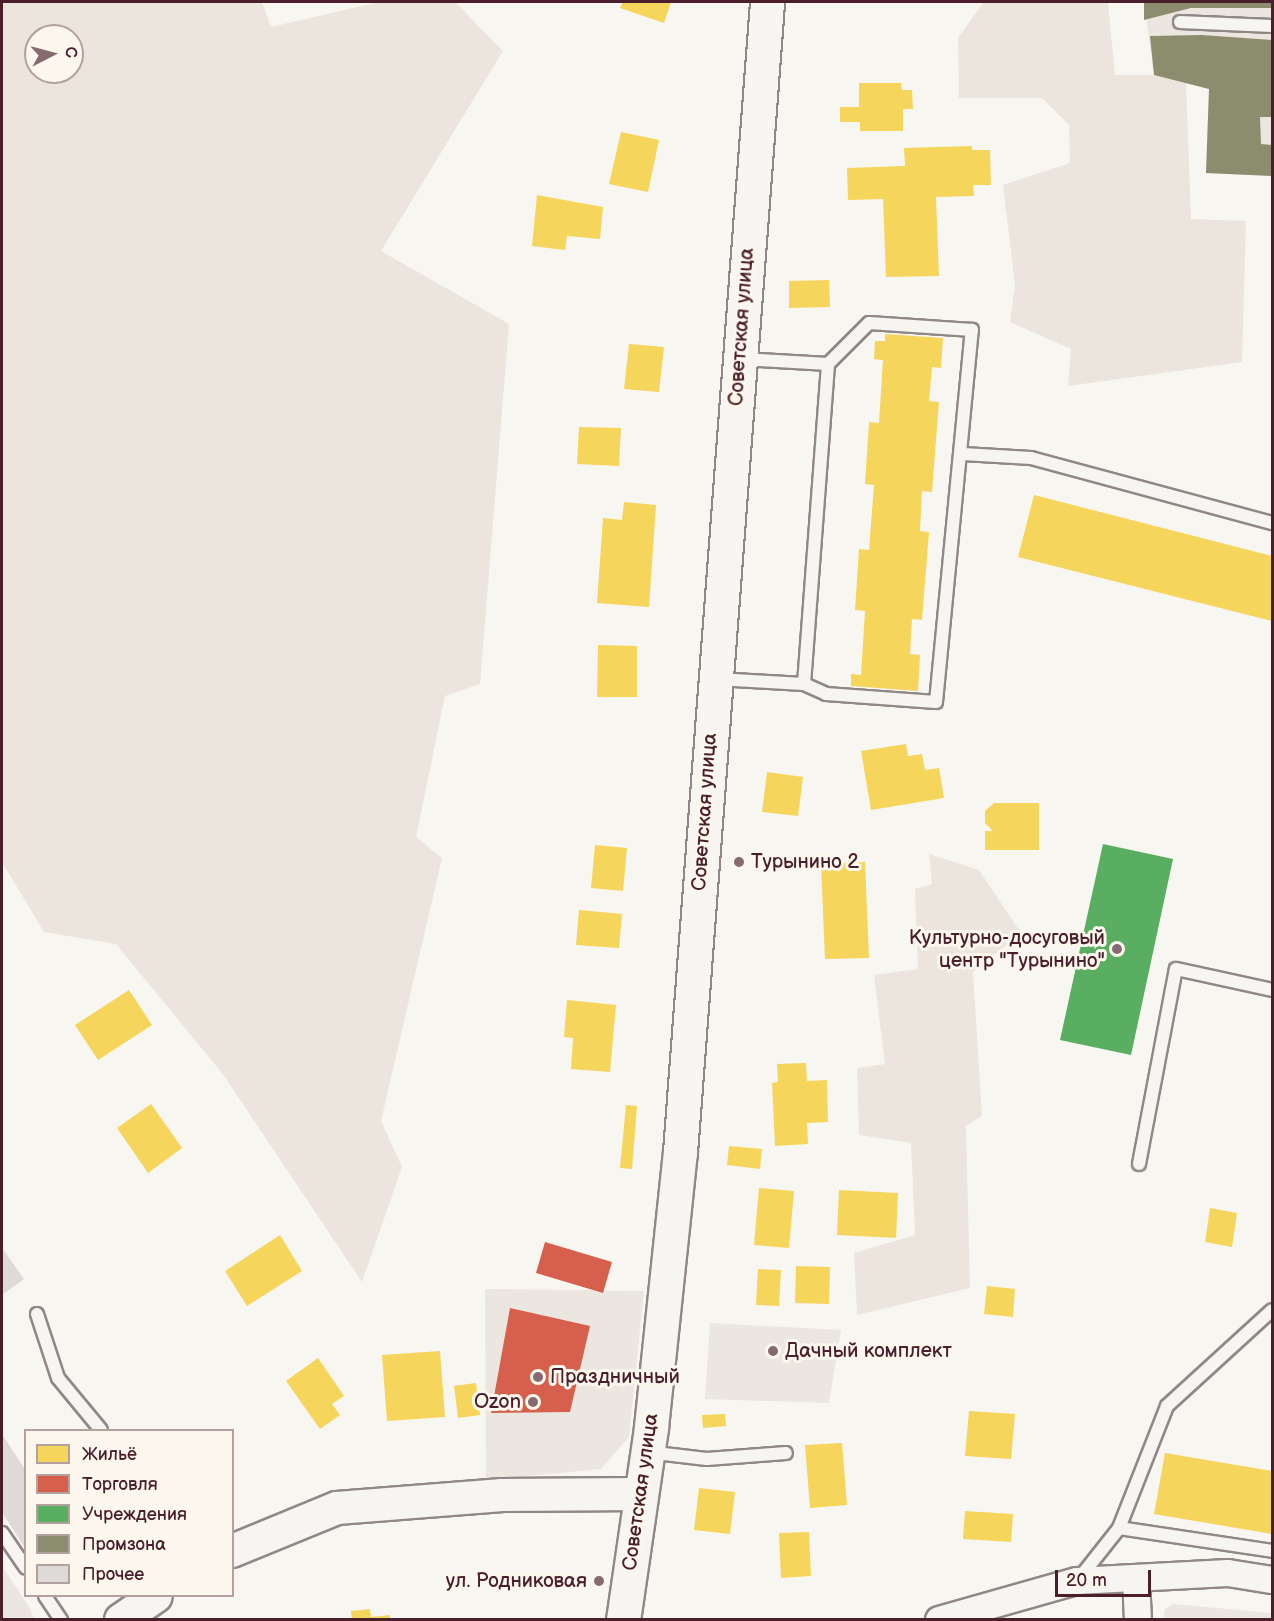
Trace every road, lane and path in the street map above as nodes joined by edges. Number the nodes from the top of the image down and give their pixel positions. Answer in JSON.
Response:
{"nodes":[{"id":1,"x":766,"y":2,"type":"edge"},
{"id":2,"x":1180,"y":22,"type":"dead end"},
{"id":3,"x":1272,"y":26,"type":"edge"},
{"id":4,"x":740,"y":359,"type":"junction"},
{"id":5,"x":828,"y":364,"type":"junction"},
{"id":6,"x":963,"y":454,"type":"junction"},
{"id":7,"x":1272,"y":523,"type":"edge"},
{"id":8,"x":715,"y":679,"type":"junction"},
{"id":9,"x":804,"y":684,"type":"junction"},
{"id":10,"x":1272,"y":990,"type":"edge"},
{"id":11,"x":1139,"y":1164,"type":"dead end"},
{"id":12,"x":1272,"y":1310,"type":"edge"},
{"id":13,"x":37,"y":1314,"type":"dead end"},
{"id":14,"x":99,"y":1429,"type":"edge"},
{"id":15,"x":647,"y":1452,"type":"junction"},
{"id":16,"x":786,"y":1453,"type":"dead end"},
{"id":17,"x":641,"y":1494,"type":"junction"},
{"id":18,"x":1119,"y":1528,"type":"junction"},
{"id":19,"x":2,"y":1533,"type":"edge"},
{"id":20,"x":234,"y":1550,"type":"edge"},
{"id":21,"x":1272,"y":1551,"type":"edge"},
{"id":22,"x":24,"y":1565,"type":"edge"},
{"id":23,"x":1136,"y":1578,"type":"junction"},
{"id":24,"x":1272,"y":1580,"type":"edge"},
{"id":25,"x":1077,"y":1581,"type":"junction"},
{"id":26,"x":46,"y":1597,"type":"edge"},
{"id":27,"x":155,"y":1597,"type":"edge"},
{"id":28,"x":61,"y":1620,"type":"edge"},
{"id":29,"x":121,"y":1620,"type":"edge"},
{"id":30,"x":623,"y":1620,"type":"edge"},
{"id":31,"x":939,"y":1620,"type":"edge"},
{"id":32,"x":1137,"y":1620,"type":"edge"}],
"edges":[{"from":1,"to":4,"type":"main road","name":"Советская улица"},
{"from":2,"to":3,"type":"lane"},
{"from":4,"to":5,"type":"lane"},
{"from":4,"to":8,"type":"main road","name":"Советская улица"},
{"from":5,"to":6,"type":"lane"},
{"from":5,"to":9,"type":"lane"},
{"from":6,"to":7,"type":"lane"},
{"from":6,"to":9,"type":"lane"},
{"from":8,"to":9,"type":"lane"},
{"from":8,"to":15,"type":"main road","name":"Советская улица"},
{"from":10,"to":11,"type":"lane"},
{"from":12,"to":18,"type":"lane"},
{"from":13,"to":14,"type":"lane"},
{"from":15,"to":16,"type":"lane"},
{"from":15,"to":17,"type":"main road","name":"Советская улица"},
{"from":17,"to":20,"type":"street"},
{"from":17,"to":30,"type":"main road","name":"Советская улица"},
{"from":18,"to":21,"type":"lane"},
{"from":18,"to":25,"type":"lane"},
{"from":19,"to":22,"type":"lane"},
{"from":23,"to":24,"type":"street"},
{"from":23,"to":25,"type":"street"},
{"from":23,"to":32,"type":"street"},
{"from":25,"to":31,"type":"street"},
{"from":26,"to":28,"type":"lane"},
{"from":27,"to":29,"type":"street"}]}
